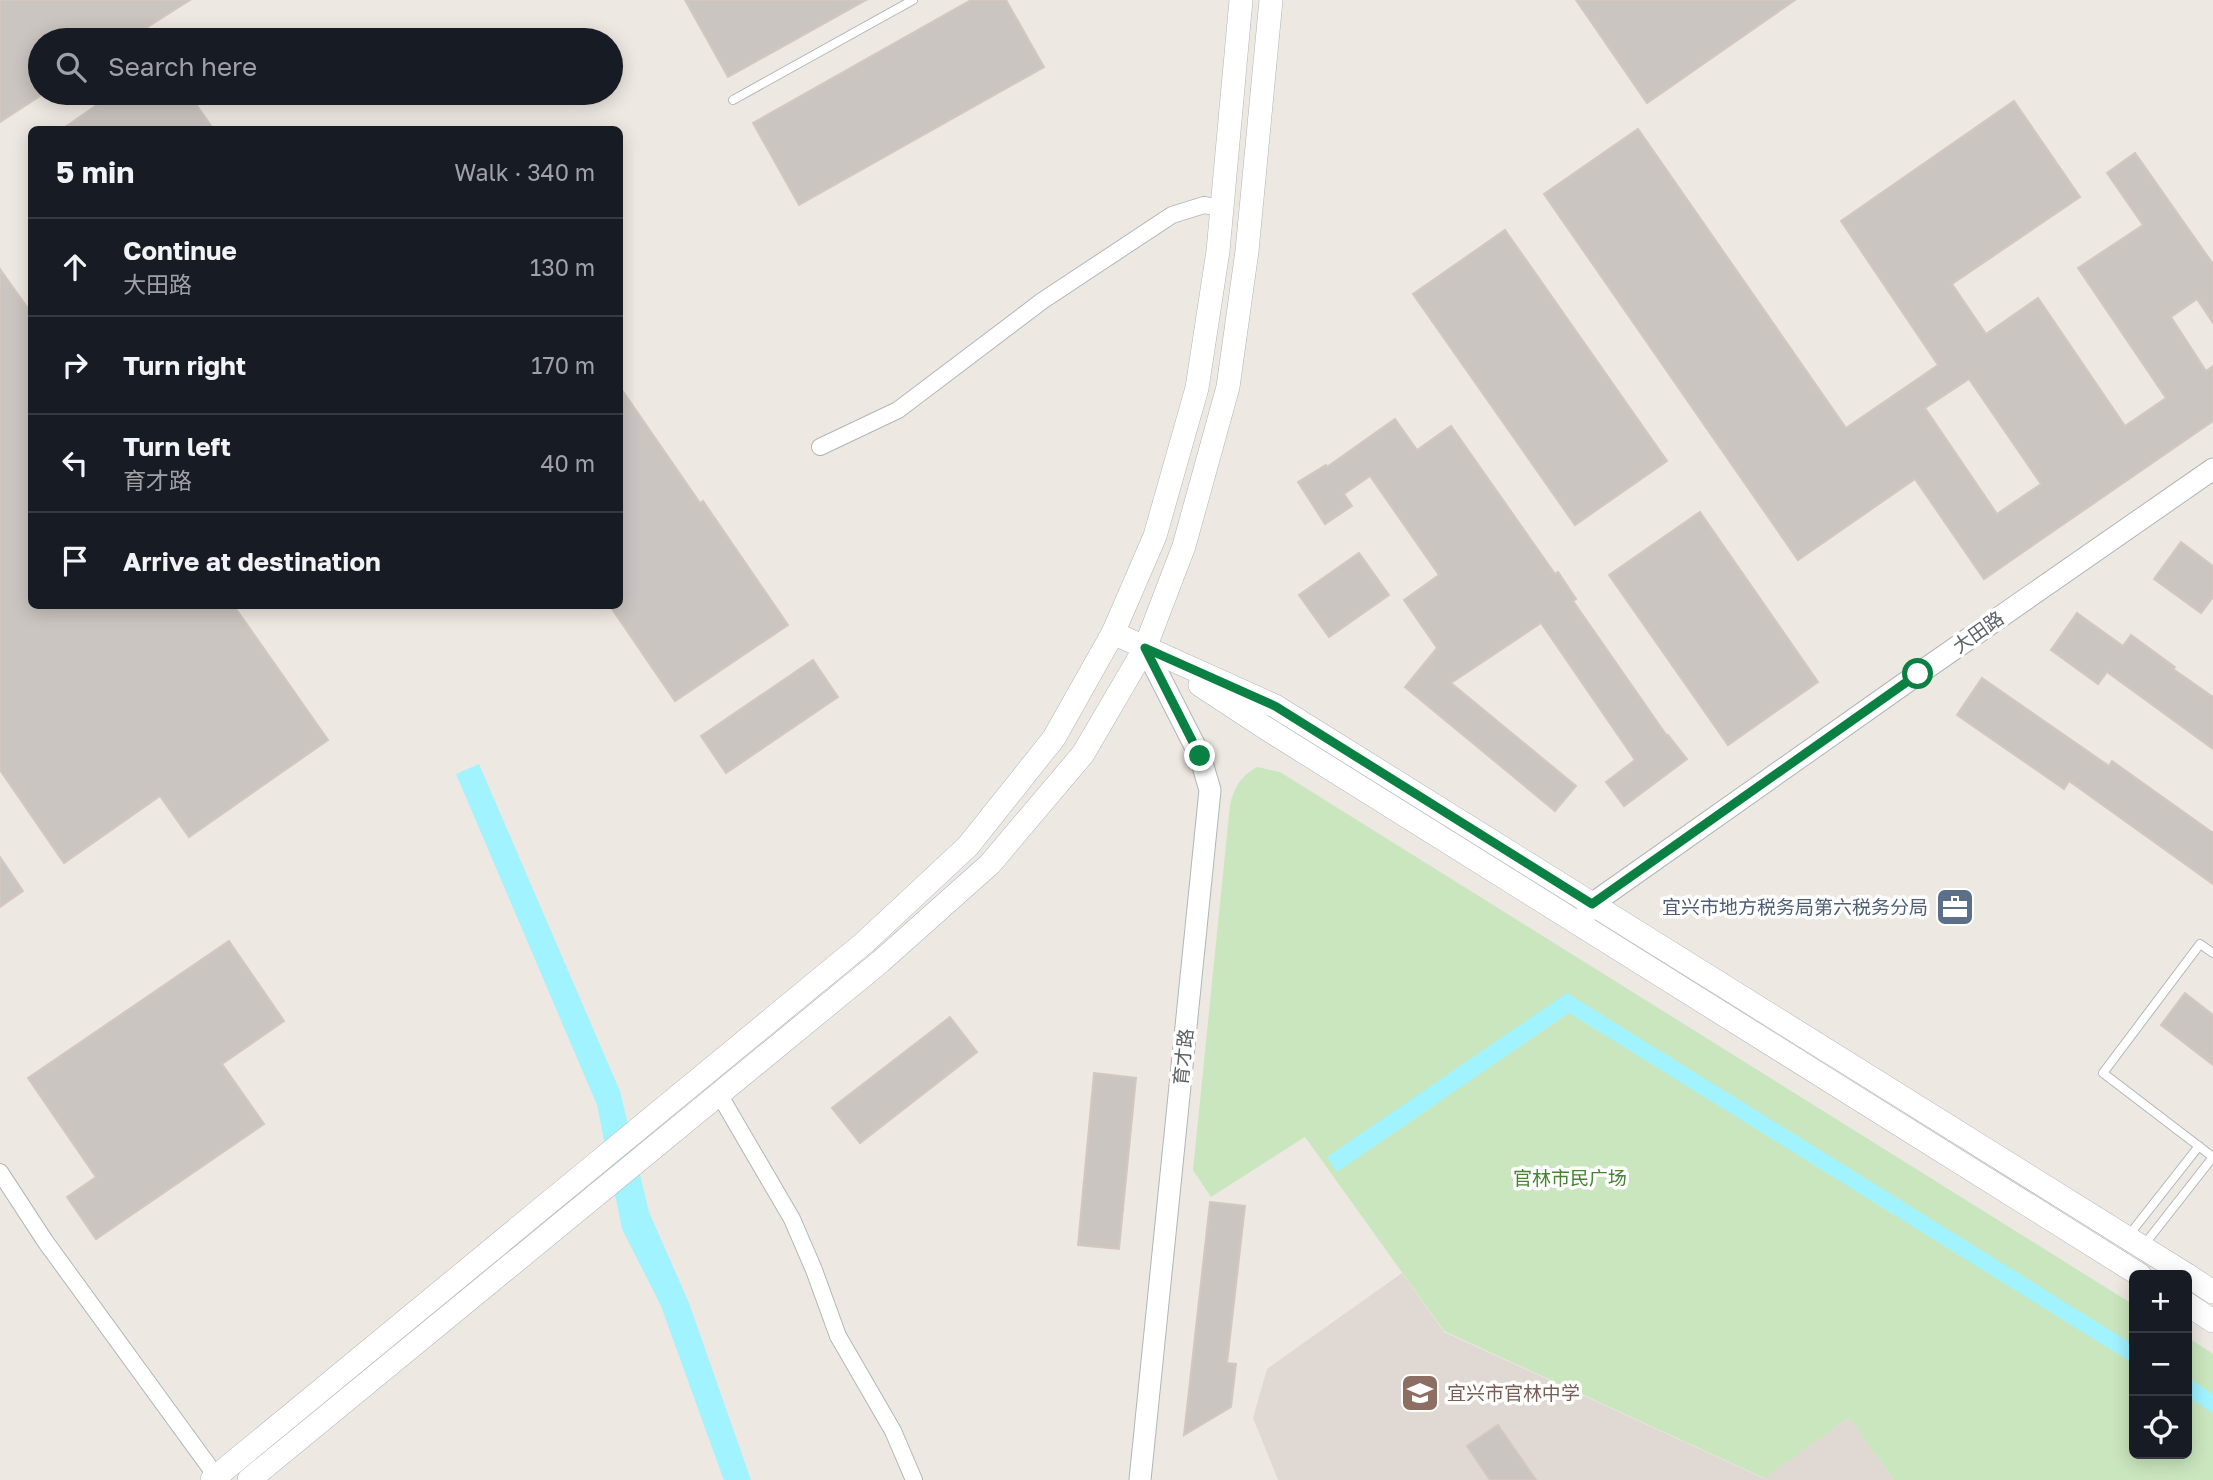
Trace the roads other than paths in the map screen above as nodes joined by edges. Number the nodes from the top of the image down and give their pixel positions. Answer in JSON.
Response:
{"nodes":[{"id":1,"x":913,"y":0,"type":"edge"},
{"id":2,"x":1241,"y":0,"type":"edge"},
{"id":3,"x":1271,"y":0,"type":"edge"},
{"id":4,"x":733,"y":100,"type":"dead end"},
{"id":5,"x":1221,"y":208,"type":"junction"},
{"id":6,"x":820,"y":447,"type":"dead end"},
{"id":7,"x":2213,"y":469,"type":"edge"},
{"id":8,"x":1113,"y":633,"type":"junction"},
{"id":9,"x":1145,"y":648,"type":"junction"},
{"id":10,"x":1592,"y":904,"type":"junction"},
{"id":11,"x":1579,"y":924,"type":"junction"},
{"id":12,"x":2213,"y":953,"type":"edge"},
{"id":13,"x":719,"y":1094,"type":"junction"},
{"id":14,"x":2199,"y":1146,"type":"junction"},
{"id":15,"x":2213,"y":1157,"type":"edge"},
{"id":16,"x":0,"y":1172,"type":"edge"},
{"id":17,"x":2135,"y":1243,"type":"junction"},
{"id":18,"x":2132,"y":1270,"type":"edge"},
{"id":19,"x":2179,"y":1270,"type":"edge"},
{"id":20,"x":2192,"y":1278,"type":"edge"},
{"id":21,"x":2213,"y":1292,"type":"edge"},
{"id":22,"x":2192,"y":1307,"type":"edge"},
{"id":23,"x":2213,"y":1321,"type":"edge"},
{"id":24,"x":214,"y":1478,"type":"edge"},
{"id":25,"x":249,"y":1480,"type":"edge"},
{"id":26,"x":914,"y":1480,"type":"edge"},
{"id":27,"x":1140,"y":1480,"type":"edge"}],
"edges":[{"from":1,"to":4,"type":"lane"},
{"from":2,"to":5,"type":"main road"},
{"from":3,"to":9,"type":"main road"},
{"from":5,"to":6,"type":"street"},
{"from":5,"to":8,"type":"main road"},
{"from":7,"to":10,"type":"street","name":"大田路"},
{"from":8,"to":9,"type":"main road"},
{"from":8,"to":24,"type":"main road"},
{"from":9,"to":10,"type":"main road"},
{"from":9,"to":11,"type":"main road"},
{"from":9,"to":13,"type":"main road"},
{"from":9,"to":27,"type":"street","name":"育才路"},
{"from":10,"to":11,"type":"street","name":"大田路"},
{"from":10,"to":17,"type":"main road"},
{"from":11,"to":18,"type":"main road"},
{"from":12,"to":14,"type":"lane"},
{"from":13,"to":25,"type":"main road"},
{"from":13,"to":26,"type":"street"},
{"from":14,"to":15,"type":"lane"},
{"from":14,"to":17,"type":"lane"},
{"from":15,"to":17,"type":"lane"},
{"from":16,"to":24,"type":"street"},
{"from":17,"to":19,"type":"main road"},
{"from":20,"to":21,"type":"main road"},
{"from":22,"to":23,"type":"main road"}]}
